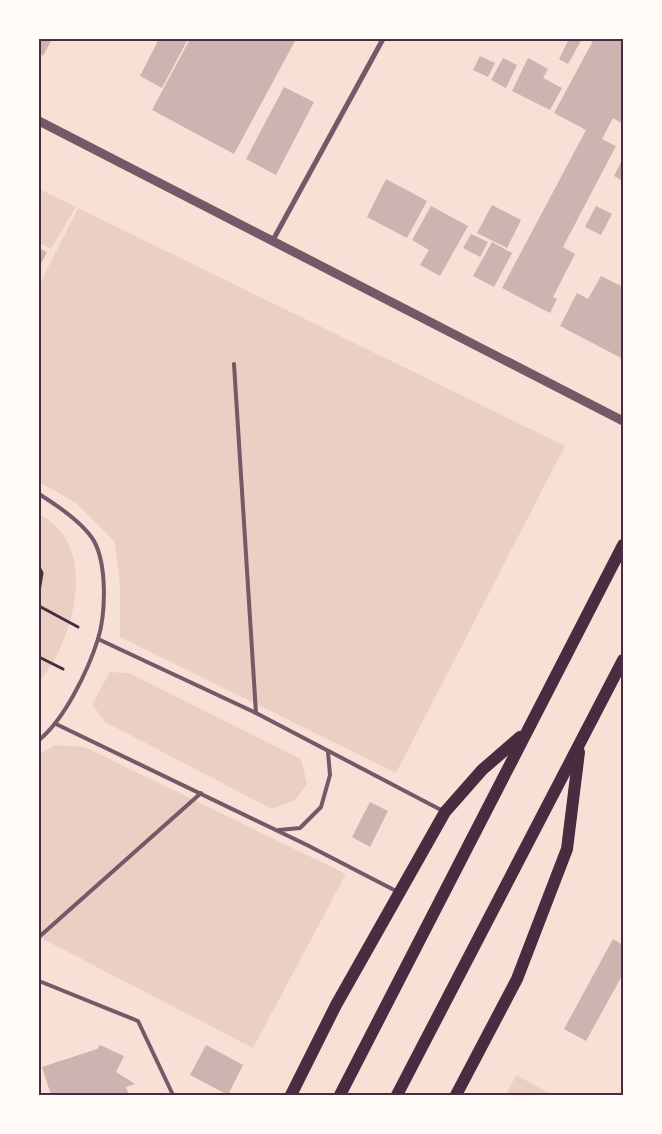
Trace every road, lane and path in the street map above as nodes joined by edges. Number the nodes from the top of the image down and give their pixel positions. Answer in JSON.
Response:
{"nodes":[{"id":1,"x":383,"y":39,"type":"edge"},
{"id":2,"x":39,"y":121,"type":"edge"},
{"id":3,"x":274,"y":240,"type":"junction"},
{"id":4,"x":234,"y":364,"type":"dead end"},
{"id":5,"x":623,"y":421,"type":"edge"},
{"id":6,"x":39,"y":494,"type":"edge"},
{"id":7,"x":623,"y":545,"type":"edge"},
{"id":8,"x":39,"y":567,"type":"edge"},
{"id":9,"x":39,"y":592,"type":"edge"},
{"id":10,"x":39,"y":606,"type":"edge"},
{"id":11,"x":98,"y":639,"type":"junction"},
{"id":12,"x":39,"y":657,"type":"edge"},
{"id":13,"x":623,"y":660,"type":"edge"},
{"id":14,"x":81,"y":678,"type":"junction"},
{"id":15,"x":256,"y":713,"type":"junction"},
{"id":16,"x":56,"y":724,"type":"junction"},
{"id":17,"x":526,"y":732,"type":"junction"},
{"id":18,"x":39,"y":740,"type":"edge"},
{"id":19,"x":580,"y":743,"type":"junction"},
{"id":20,"x":328,"y":752,"type":"junction"},
{"id":21,"x":201,"y":793,"type":"junction"},
{"id":22,"x":445,"y":812,"type":"junction"},
{"id":23,"x":276,"y":830,"type":"junction"},
{"id":24,"x":399,"y":893,"type":"junction"},
{"id":25,"x":39,"y":937,"type":"edge"},
{"id":26,"x":39,"y":981,"type":"edge"},
{"id":27,"x":173,"y":1095,"type":"edge"},
{"id":28,"x":291,"y":1095,"type":"edge"},
{"id":29,"x":340,"y":1095,"type":"edge"},
{"id":30,"x":397,"y":1095,"type":"edge"},
{"id":31,"x":456,"y":1095,"type":"edge"}],
"edges":[{"from":1,"to":3,"type":"street"},
{"from":2,"to":3,"type":"street"},
{"from":3,"to":5,"type":"street"},
{"from":4,"to":15,"type":"lane"},
{"from":6,"to":11,"type":"lane"},
{"from":7,"to":17,"type":"main road"},
{"from":8,"to":9,"type":"path"},
{"from":10,"to":11,"type":"path"},
{"from":11,"to":14,"type":"lane"},
{"from":11,"to":15,"type":"lane"},
{"from":12,"to":14,"type":"path"},
{"from":13,"to":19,"type":"main road"},
{"from":14,"to":16,"type":"lane"},
{"from":15,"to":20,"type":"lane"},
{"from":16,"to":18,"type":"lane"},
{"from":16,"to":21,"type":"lane"},
{"from":17,"to":22,"type":"main road"},
{"from":17,"to":29,"type":"main road"},
{"from":19,"to":30,"type":"main road"},
{"from":19,"to":31,"type":"main road"},
{"from":20,"to":22,"type":"lane"},
{"from":20,"to":23,"type":"lane"},
{"from":21,"to":23,"type":"lane"},
{"from":21,"to":25,"type":"lane"},
{"from":22,"to":24,"type":"main road"},
{"from":23,"to":24,"type":"lane"},
{"from":24,"to":28,"type":"main road"},
{"from":26,"to":27,"type":"lane"}]}
